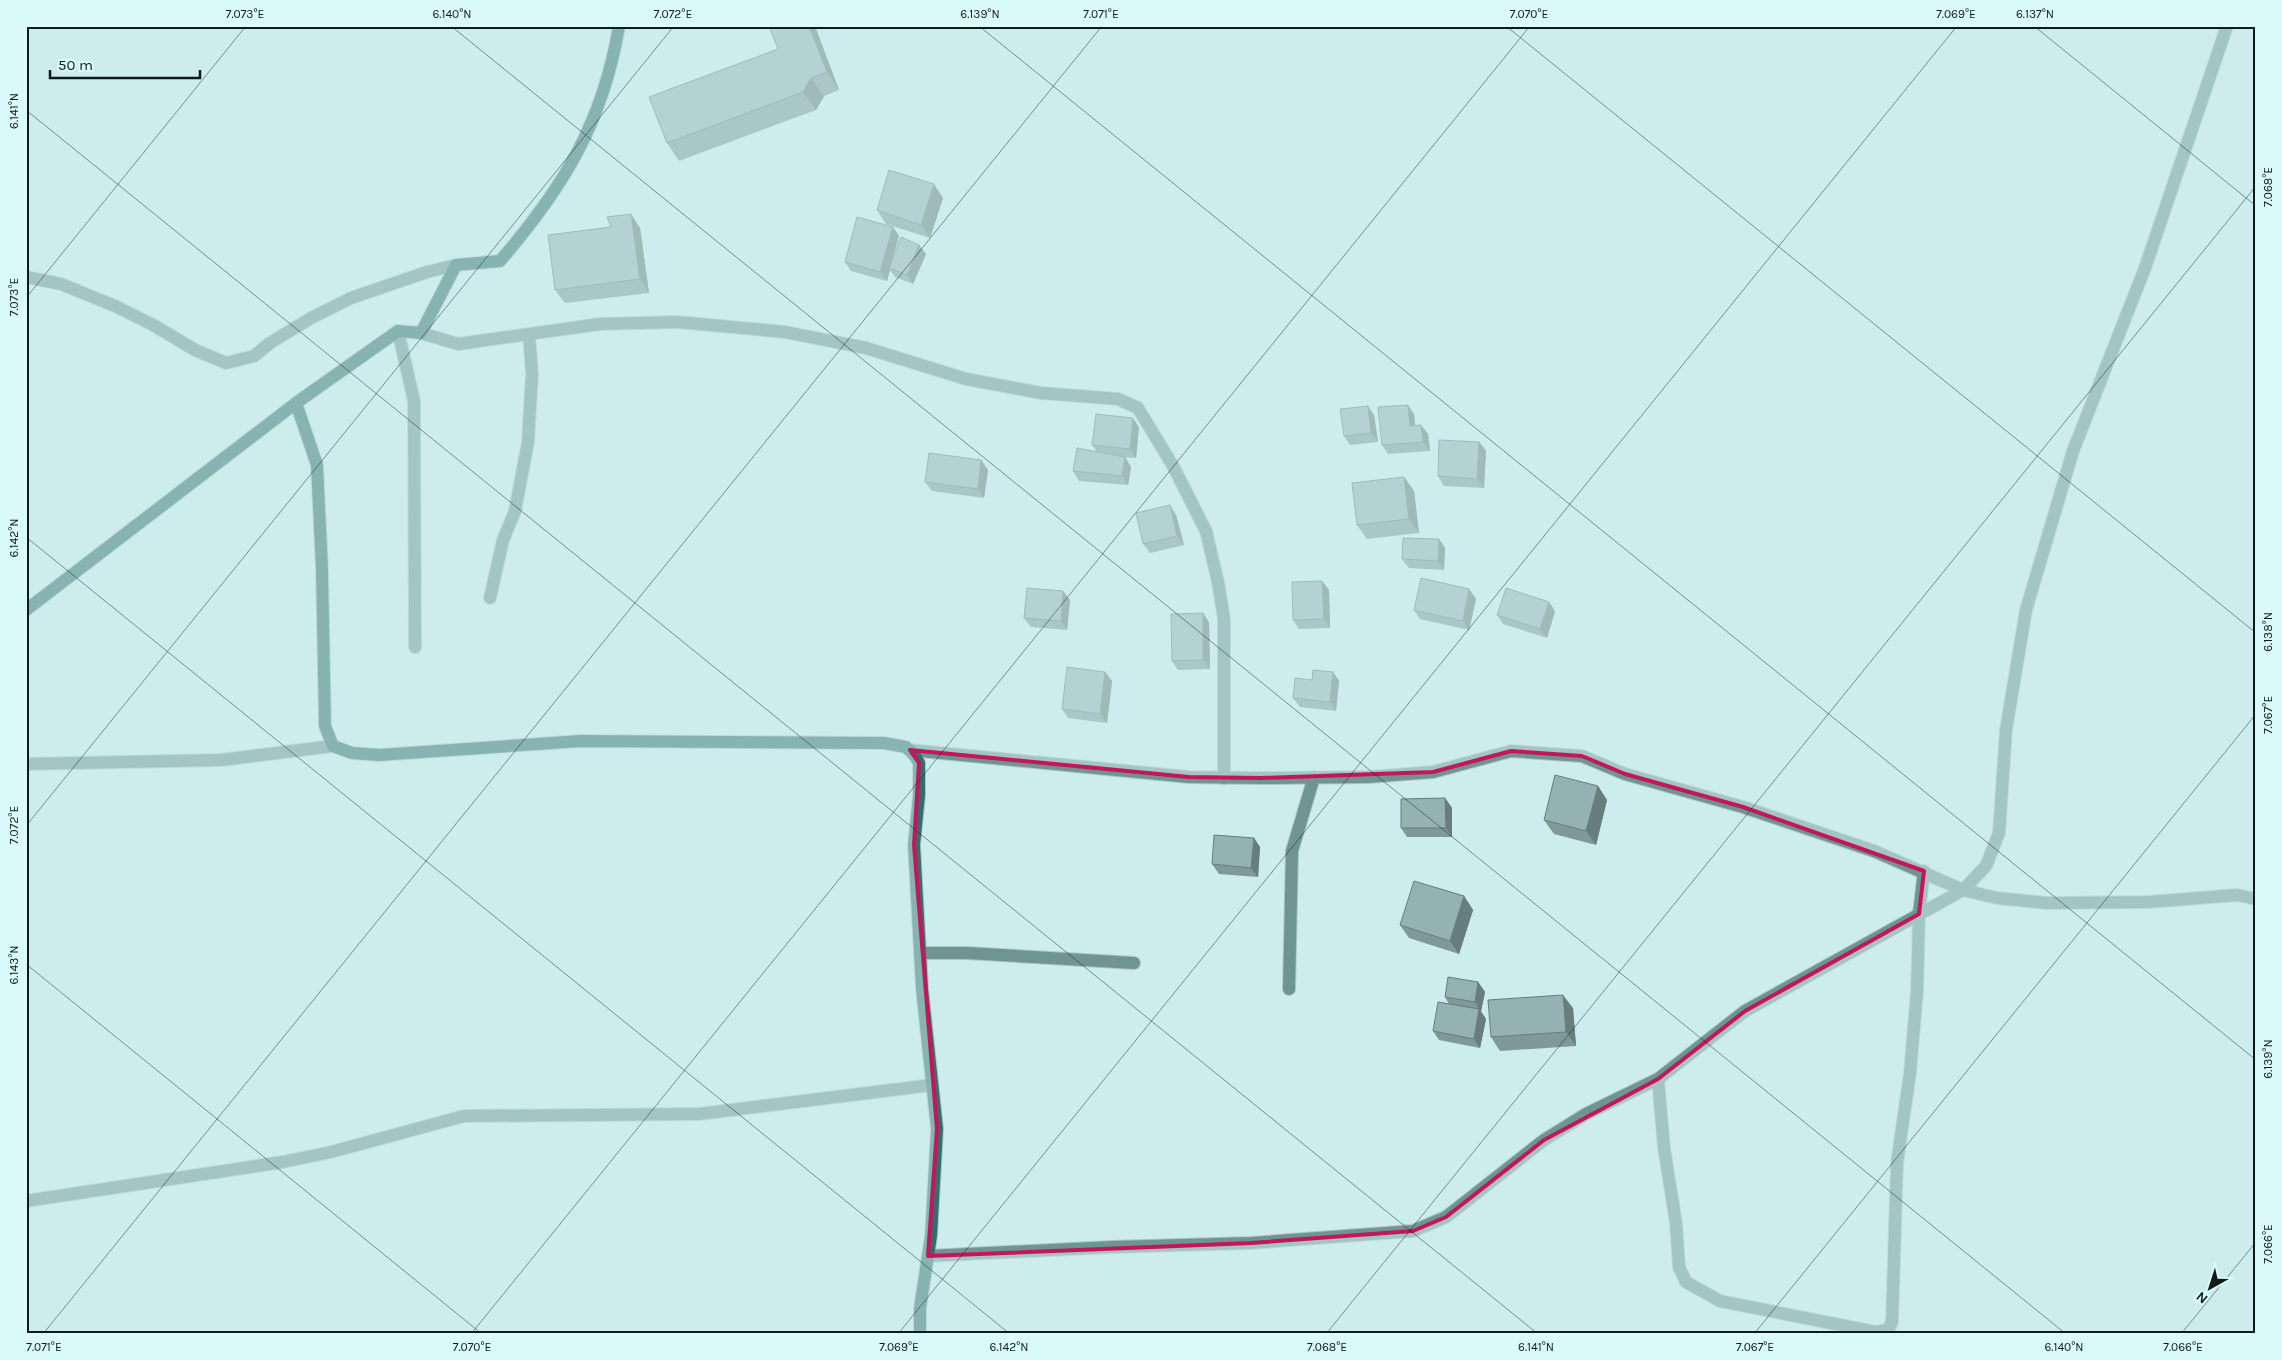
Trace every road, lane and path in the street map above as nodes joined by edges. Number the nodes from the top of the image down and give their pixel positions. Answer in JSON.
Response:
{"nodes":[{"id":1,"x":619,"y":26,"type":"edge"},
{"id":2,"x":2227,"y":26,"type":"edge"},
{"id":3,"x":456,"y":265,"type":"junction"},
{"id":4,"x":26,"y":276,"type":"edge"},
{"id":5,"x":398,"y":331,"type":"junction"},
{"id":6,"x":421,"y":333,"type":"junction"},
{"id":7,"x":529,"y":334,"type":"junction"},
{"id":8,"x":296,"y":403,"type":"junction"},
{"id":9,"x":490,"y":598,"type":"dead end"},
{"id":10,"x":26,"y":610,"type":"edge"},
{"id":11,"x":415,"y":647,"type":"dead end"},
{"id":12,"x":333,"y":746,"type":"junction"},
{"id":13,"x":910,"y":750,"type":"junction"},
{"id":14,"x":26,"y":764,"type":"edge"},
{"id":15,"x":1314,"y":777,"type":"junction"},
{"id":16,"x":1224,"y":778,"type":"junction"},
{"id":17,"x":1924,"y":871,"type":"junction"},
{"id":18,"x":1963,"y":890,"type":"junction"},
{"id":19,"x":2256,"y":899,"type":"edge"},
{"id":20,"x":1919,"y":914,"type":"junction"},
{"id":21,"x":920,"y":953,"type":"junction"},
{"id":22,"x":1134,"y":963,"type":"dead end"},
{"id":23,"x":1289,"y":989,"type":"dead end"},
{"id":24,"x":1658,"y":1079,"type":"junction"},
{"id":25,"x":932,"y":1085,"type":"junction"},
{"id":26,"x":26,"y":1201,"type":"edge"},
{"id":27,"x":928,"y":1256,"type":"junction"},
{"id":28,"x":920,"y":1334,"type":"edge"}],
"edges":[{"from":1,"to":3,"type":"street"},
{"from":2,"to":18,"type":"street"},
{"from":3,"to":4,"type":"street"},
{"from":3,"to":6,"type":"street"},
{"from":5,"to":6,"type":"street"},
{"from":5,"to":8,"type":"street"},
{"from":5,"to":11,"type":"street"},
{"from":6,"to":7,"type":"street"},
{"from":7,"to":9,"type":"street"},
{"from":7,"to":16,"type":"street"},
{"from":8,"to":10,"type":"street"},
{"from":8,"to":12,"type":"street"},
{"from":12,"to":13,"type":"street"},
{"from":12,"to":14,"type":"street"},
{"from":13,"to":16,"type":"street"},
{"from":13,"to":21,"type":"street"},
{"from":15,"to":16,"type":"street"},
{"from":15,"to":17,"type":"street"},
{"from":15,"to":23,"type":"street"},
{"from":17,"to":18,"type":"street"},
{"from":17,"to":20,"type":"street"},
{"from":18,"to":19,"type":"street"},
{"from":18,"to":20,"type":"street"},
{"from":20,"to":24,"type":"street"},
{"from":20,"to":24,"type":"street"},
{"from":21,"to":22,"type":"street"},
{"from":21,"to":25,"type":"street"},
{"from":24,"to":27,"type":"street"},
{"from":25,"to":26,"type":"street"},
{"from":25,"to":27,"type":"street"},
{"from":27,"to":28,"type":"street"}]}
